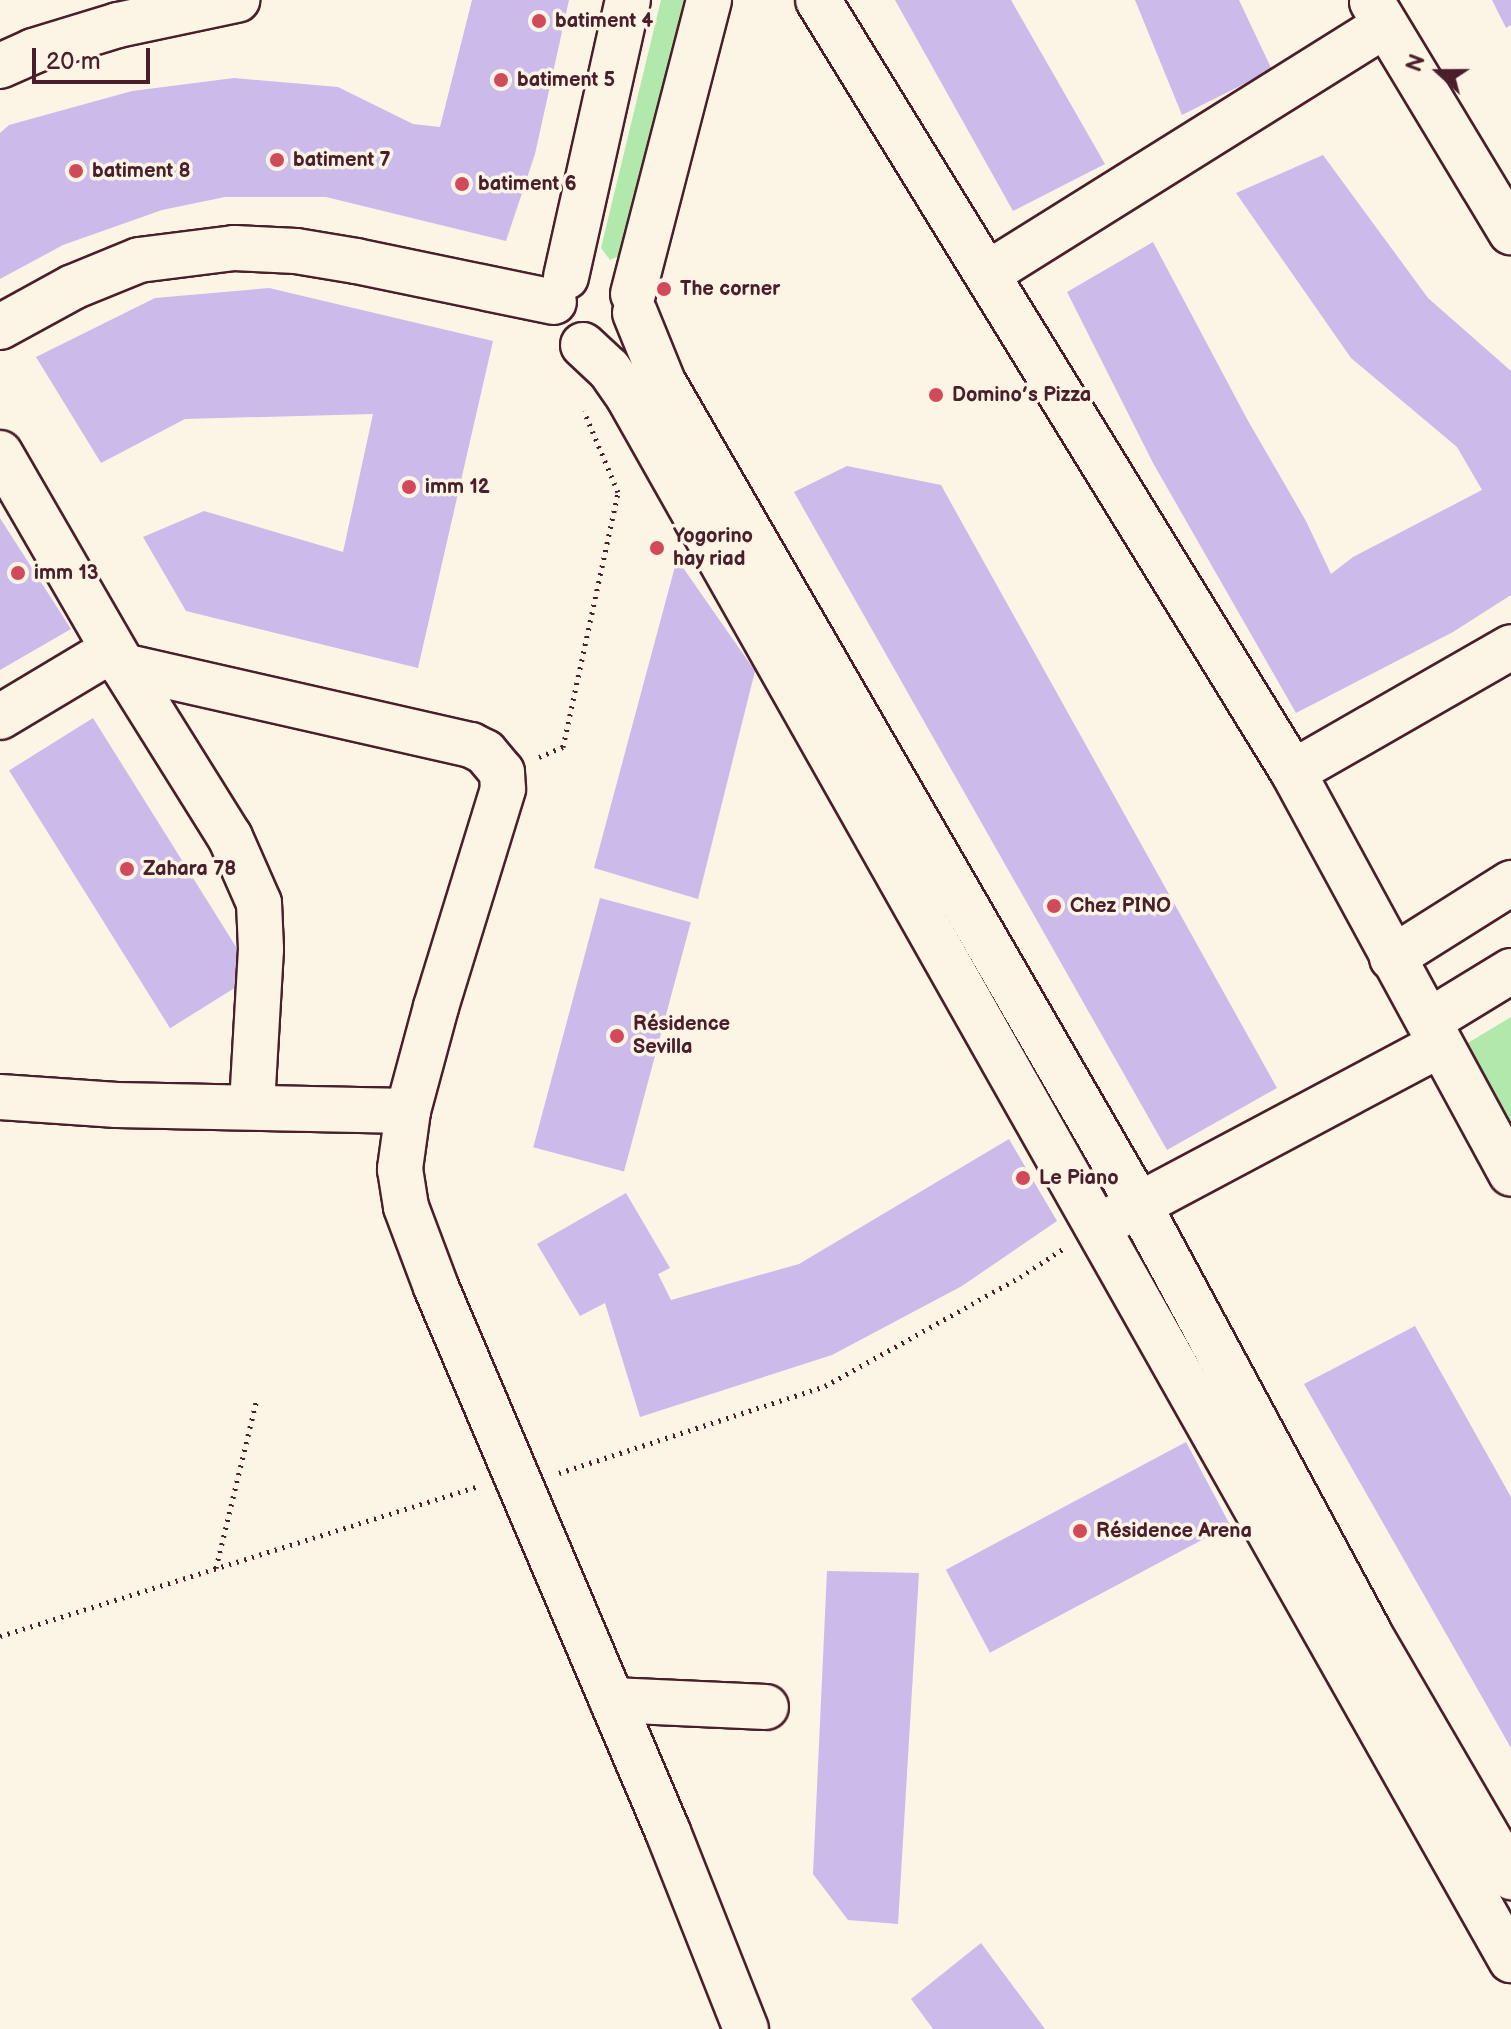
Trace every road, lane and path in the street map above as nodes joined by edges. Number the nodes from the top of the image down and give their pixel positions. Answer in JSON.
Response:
{"nodes":[{"id":1,"x":237,"y":0,"type":"edge"},
{"id":2,"x":628,"y":0,"type":"edge"},
{"id":3,"x":709,"y":0,"type":"edge"},
{"id":4,"x":818,"y":0,"type":"edge"},
{"id":5,"x":1378,"y":13,"type":"edge"},
{"id":6,"x":0,"y":66,"type":"edge"},
{"id":7,"x":1511,"y":232,"type":"edge"},
{"id":8,"x":987,"y":274,"type":"junction"},
{"id":9,"x":560,"y":290,"type":"junction"},
{"id":10,"x":634,"y":303,"type":"junction"},
{"id":11,"x":0,"y":327,"type":"edge"},
{"id":12,"x":583,"y":345,"type":"junction"},
{"id":13,"x":578,"y":400,"type":"dead end"},
{"id":14,"x":0,"y":453,"type":"edge"},
{"id":15,"x":1511,"y":647,"type":"edge"},
{"id":16,"x":118,"y":658,"type":"junction"},
{"id":17,"x":0,"y":717,"type":"edge"},
{"id":18,"x":502,"y":772,"type":"junction"},
{"id":19,"x":1293,"y":772,"type":"junction"},
{"id":20,"x":1511,"y":883,"type":"edge"},
{"id":21,"x":1392,"y":958,"type":"junction"},
{"id":22,"x":1511,"y":971,"type":"edge"},
{"id":23,"x":1434,"y":1033,"type":"junction"},
{"id":24,"x":0,"y":1097,"type":"edge"},
{"id":25,"x":252,"y":1106,"type":"junction"},
{"id":26,"x":408,"y":1111,"type":"junction"},
{"id":27,"x":1511,"y":1174,"type":"edge"},
{"id":28,"x":1139,"y":1205,"type":"junction"},
{"id":29,"x":1098,"y":1226,"type":"junction"},
{"id":30,"x":257,"y":1399,"type":"dead end"},
{"id":31,"x":518,"y":1480,"type":"junction"},
{"id":32,"x":216,"y":1568,"type":"junction"},
{"id":33,"x":0,"y":1636,"type":"edge"},
{"id":34,"x":612,"y":1700,"type":"junction"},
{"id":35,"x":766,"y":1707,"type":"dead end"},
{"id":36,"x":1511,"y":1877,"type":"edge"},
{"id":37,"x":1511,"y":1960,"type":"edge"},
{"id":38,"x":746,"y":2029,"type":"edge"}],
"edges":[{"from":1,"to":6,"type":"street"},
{"from":2,"to":9,"type":"street"},
{"from":3,"to":10,"type":"street"},
{"from":4,"to":8,"type":"street"},
{"from":5,"to":7,"type":"street"},
{"from":5,"to":8,"type":"street"},
{"from":8,"to":19,"type":"street"},
{"from":9,"to":10,"type":"street"},
{"from":9,"to":11,"type":"street"},
{"from":9,"to":12,"type":"street"},
{"from":10,"to":12,"type":"street"},
{"from":10,"to":28,"type":"street"},
{"from":12,"to":29,"type":"street"},
{"from":13,"to":18,"type":"path"},
{"from":14,"to":16,"type":"street"},
{"from":15,"to":19,"type":"street"},
{"from":16,"to":17,"type":"street"},
{"from":16,"to":18,"type":"street"},
{"from":16,"to":25,"type":"street"},
{"from":18,"to":26,"type":"street"},
{"from":19,"to":21,"type":"street"},
{"from":20,"to":21,"type":"street"},
{"from":21,"to":23,"type":"street"},
{"from":22,"to":23,"type":"street"},
{"from":23,"to":27,"type":"street"},
{"from":23,"to":28,"type":"street"},
{"from":24,"to":25,"type":"street"},
{"from":25,"to":26,"type":"street"},
{"from":26,"to":31,"type":"street"},
{"from":28,"to":29,"type":"street"},
{"from":28,"to":36,"type":"street"},
{"from":29,"to":31,"type":"path"},
{"from":29,"to":37,"type":"street"},
{"from":30,"to":32,"type":"path"},
{"from":31,"to":32,"type":"path"},
{"from":31,"to":34,"type":"street"},
{"from":32,"to":33,"type":"path"},
{"from":34,"to":35,"type":"street"},
{"from":34,"to":38,"type":"street"}]}
